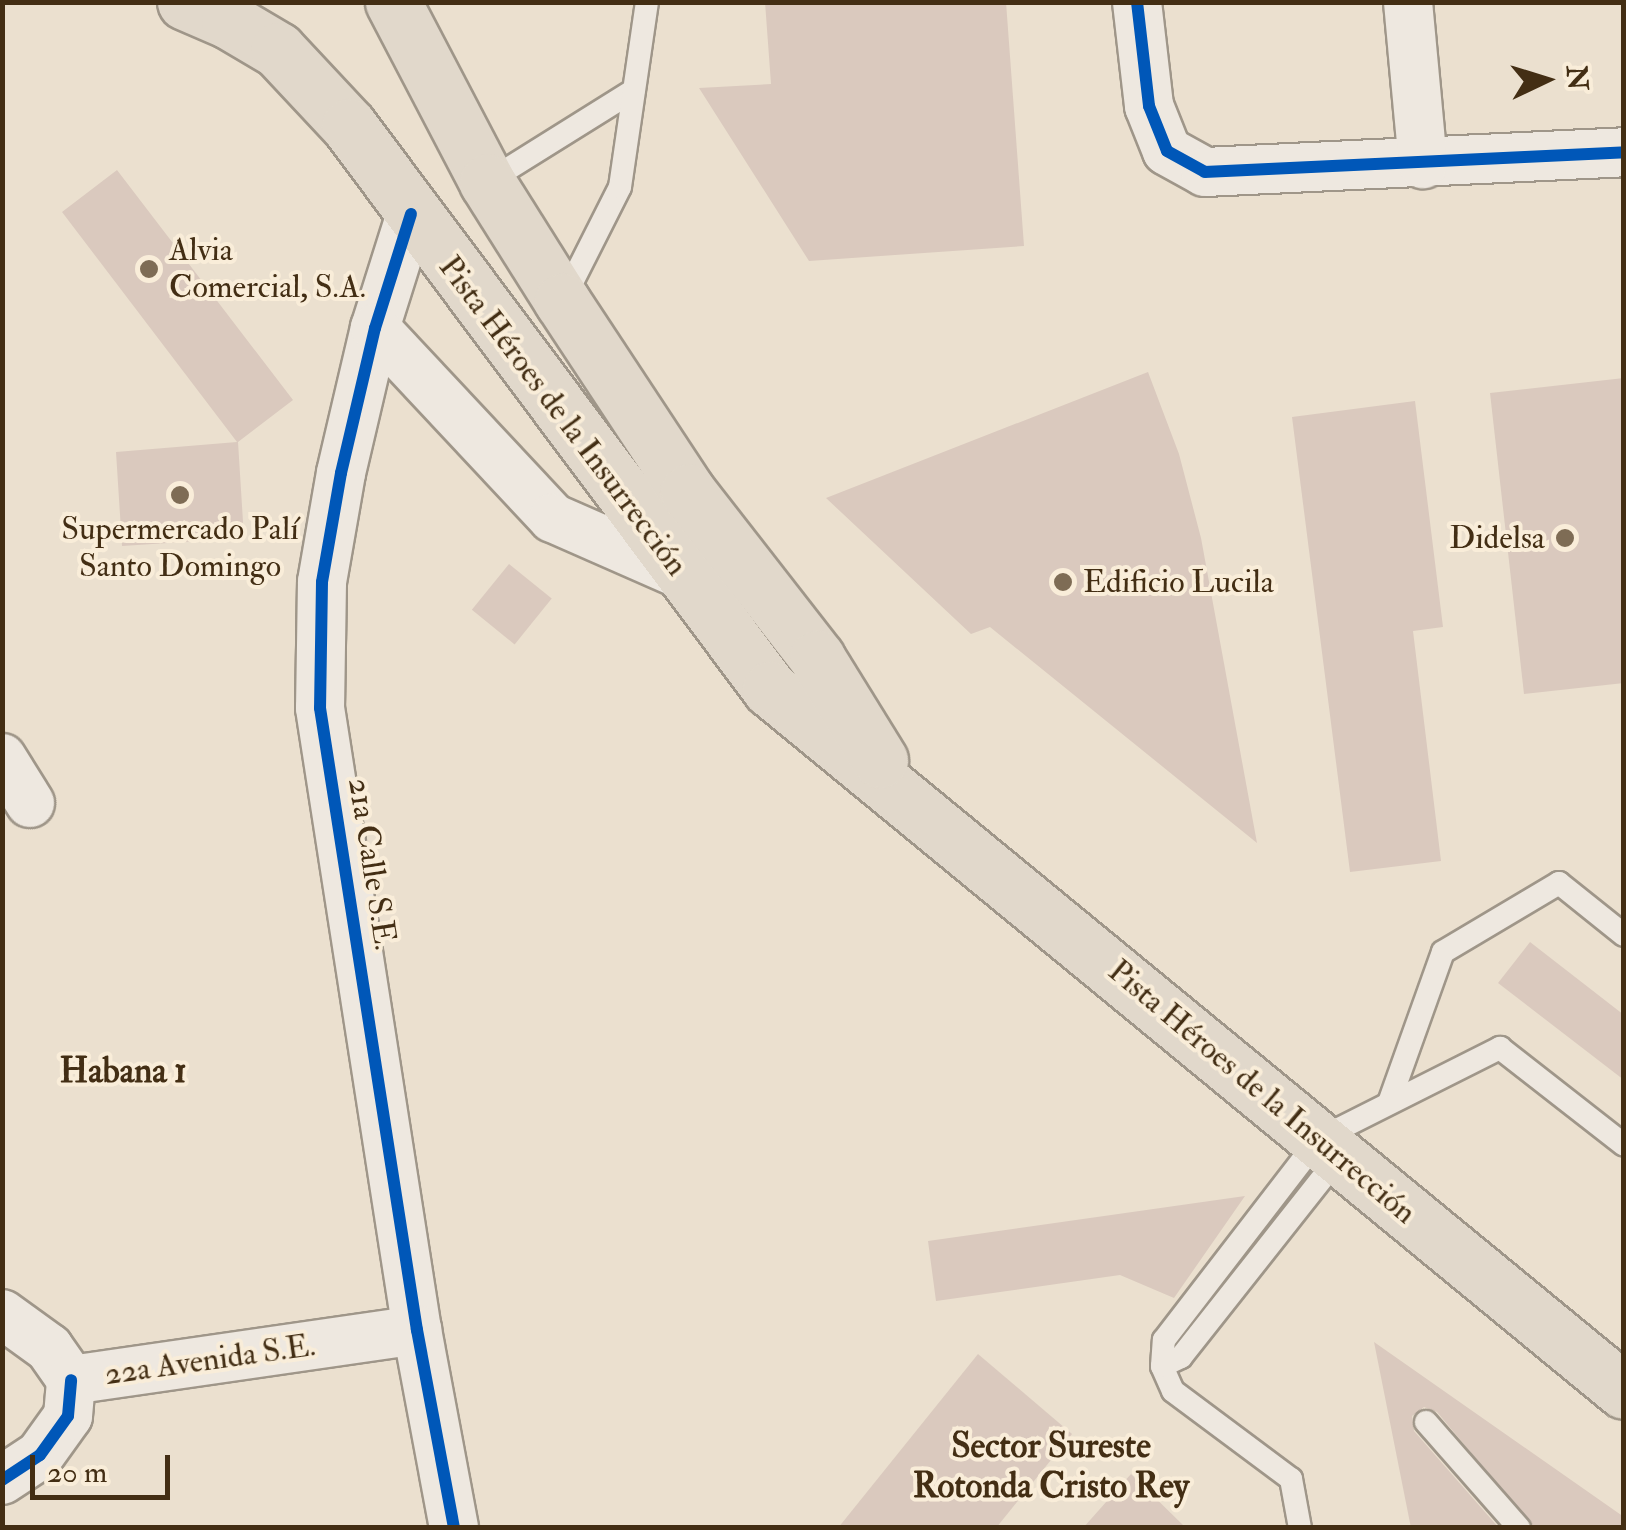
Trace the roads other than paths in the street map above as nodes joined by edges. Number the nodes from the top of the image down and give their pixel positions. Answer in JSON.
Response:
{"nodes":[{"id":1,"x":185,"y":2,"type":"edge"},
{"id":2,"x":393,"y":2,"type":"edge"},
{"id":3,"x":646,"y":2,"type":"edge"},
{"id":4,"x":1138,"y":2,"type":"edge"},
{"id":5,"x":1408,"y":2,"type":"edge"},
{"id":6,"x":634,"y":90,"type":"junction"},
{"id":7,"x":1624,"y":152,"type":"edge"},
{"id":8,"x":1423,"y":164,"type":"junction"},
{"id":9,"x":487,"y":182,"type":"junction"},
{"id":10,"x":411,"y":214,"type":"junction"},
{"id":11,"x":562,"y":301,"type":"junction"},
{"id":12,"x":375,"y":328,"type":"junction"},
{"id":13,"x":683,"y":575,"type":"junction"},
{"id":14,"x":2,"y":758,"type":"edge"},
{"id":15,"x":899,"y":792,"type":"junction"},
{"id":16,"x":30,"y":803,"type":"dead end"},
{"id":17,"x":1624,"y":935,"type":"edge"},
{"id":18,"x":1390,"y":1100,"type":"junction"},
{"id":19,"x":1335,"y":1140,"type":"junction"},
{"id":20,"x":1624,"y":1146,"type":"edge"},
{"id":21,"x":2,"y":1314,"type":"edge"},
{"id":22,"x":417,"y":1330,"type":"junction"},
{"id":23,"x":70,"y":1380,"type":"junction"},
{"id":24,"x":1624,"y":1391,"type":"edge"},
{"id":25,"x":1426,"y":1422,"type":"dead end"},
{"id":26,"x":2,"y":1480,"type":"edge"},
{"id":27,"x":454,"y":1528,"type":"edge"},
{"id":28,"x":1300,"y":1528,"type":"edge"},
{"id":29,"x":1519,"y":1528,"type":"edge"}],
"edges":[{"from":1,"to":10,"type":"main road","name":"Pista Héroes de la Insurrección"},
{"from":2,"to":9,"type":"main road","name":"Pista Héroes de la Insurrección"},
{"from":3,"to":6,"type":"lane"},
{"from":4,"to":8,"type":"street"},
{"from":5,"to":8,"type":"street"},
{"from":6,"to":9,"type":"lane"},
{"from":6,"to":11,"type":"lane"},
{"from":7,"to":8,"type":"street"},
{"from":9,"to":11,"type":"main road","name":"Pista Héroes de la Insurrección"},
{"from":10,"to":12,"type":"street","name":"21a Calle S.E."},
{"from":10,"to":13,"type":"main road","name":"Pista Héroes de la Insurrección"},
{"from":11,"to":15,"type":"main road","name":"Pista Héroes de la Insurrección"},
{"from":12,"to":13,"type":"street"},
{"from":12,"to":22,"type":"street","name":"21a Calle S.E."},
{"from":13,"to":15,"type":"main road","name":"Pista Héroes de la Insurrección"},
{"from":14,"to":16,"type":"street"},
{"from":15,"to":19,"type":"main road","name":"Pista Héroes de la Insurrección"},
{"from":17,"to":18,"type":"lane"},
{"from":18,"to":19,"type":"lane"},
{"from":18,"to":20,"type":"lane"},
{"from":19,"to":24,"type":"main road","name":"Pista Héroes de la Insurrección"},
{"from":19,"to":28,"type":"lane"},
{"from":21,"to":23,"type":"street"},
{"from":22,"to":23,"type":"street","name":"22a Avenida S.E."},
{"from":22,"to":27,"type":"street","name":"21a Calle S.E."},
{"from":23,"to":26,"type":"street","name":"22a Avenida S.E."},
{"from":25,"to":29,"type":"lane"}]}
